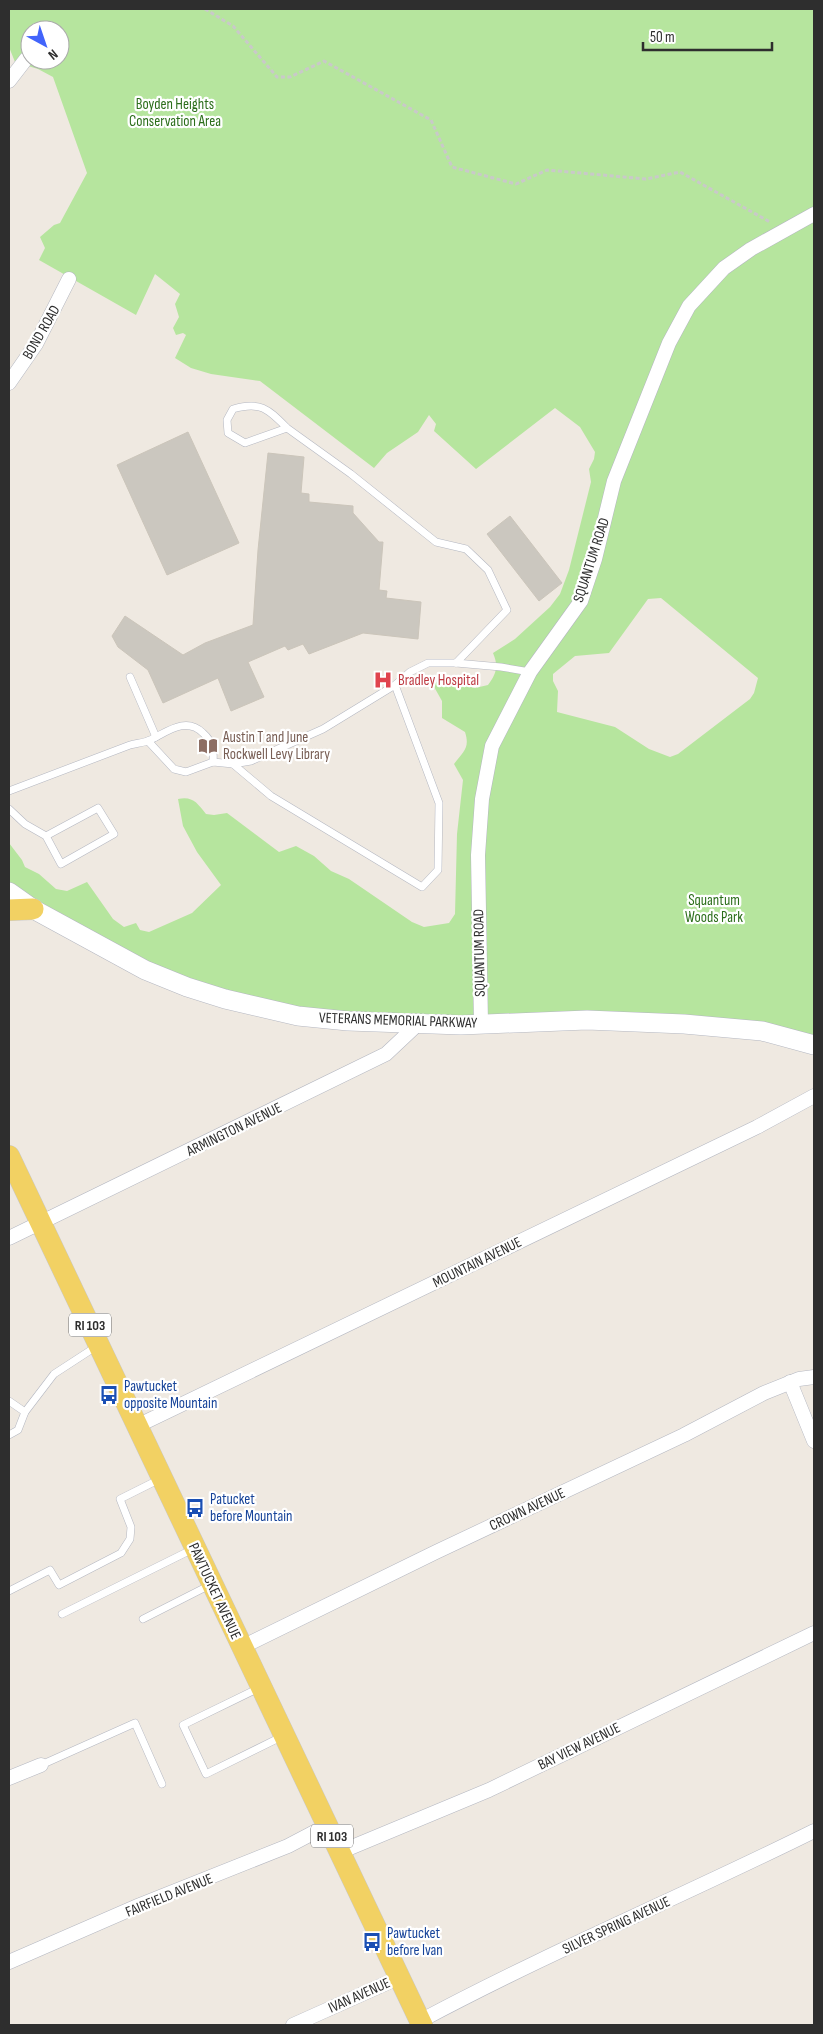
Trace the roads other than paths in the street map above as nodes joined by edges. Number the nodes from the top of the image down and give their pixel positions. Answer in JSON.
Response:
{"nodes":[{"id":1,"x":20,"y":67,"type":"edge"},
{"id":2,"x":9,"y":81,"type":"edge"},
{"id":3,"x":814,"y":214,"type":"edge"},
{"id":4,"x":69,"y":279,"type":"dead end"},
{"id":5,"x":9,"y":383,"type":"edge"},
{"id":6,"x":287,"y":428,"type":"junction"},
{"id":7,"x":456,"y":663,"type":"junction"},
{"id":8,"x":530,"y":672,"type":"junction"},
{"id":9,"x":130,"y":677,"type":"dead end"},
{"id":10,"x":394,"y":685,"type":"junction"},
{"id":11,"x":156,"y":736,"type":"junction"},
{"id":12,"x":148,"y":741,"type":"junction"},
{"id":13,"x":213,"y":762,"type":"junction"},
{"id":14,"x":233,"y":764,"type":"junction"},
{"id":15,"x":9,"y":791,"type":"edge"},
{"id":16,"x":9,"y":809,"type":"edge"},
{"id":17,"x":46,"y":836,"type":"junction"},
{"id":18,"x":9,"y":892,"type":"edge"},
{"id":19,"x":33,"y":909,"type":"junction"},
{"id":20,"x":9,"y":910,"type":"edge"},
{"id":21,"x":419,"y":1023,"type":"junction"},
{"id":22,"x":481,"y":1023,"type":"junction"},
{"id":23,"x":814,"y":1045,"type":"edge"},
{"id":24,"x":814,"y":1096,"type":"edge"},
{"id":25,"x":9,"y":1156,"type":"edge"},
{"id":26,"x":41,"y":1223,"type":"junction"},
{"id":27,"x":9,"y":1238,"type":"edge"},
{"id":28,"x":99,"y":1344,"type":"junction"},
{"id":29,"x":814,"y":1377,"type":"edge"},
{"id":30,"x":790,"y":1382,"type":"junction"},
{"id":31,"x":9,"y":1401,"type":"edge"},
{"id":32,"x":25,"y":1412,"type":"junction"},
{"id":33,"x":138,"y":1426,"type":"junction"},
{"id":34,"x":9,"y":1435,"type":"edge"},
{"id":35,"x":814,"y":1441,"type":"edge"},
{"id":36,"x":162,"y":1478,"type":"junction"},
{"id":37,"x":195,"y":1548,"type":"junction"},
{"id":38,"x":212,"y":1584,"type":"junction"},
{"id":39,"x":9,"y":1591,"type":"edge"},
{"id":40,"x":62,"y":1614,"type":"dead end"},
{"id":41,"x":143,"y":1619,"type":"dead end"},
{"id":42,"x":814,"y":1633,"type":"edge"},
{"id":43,"x":242,"y":1646,"type":"junction"},
{"id":44,"x":261,"y":1687,"type":"junction"},
{"id":45,"x":284,"y":1736,"type":"junction"},
{"id":46,"x":42,"y":1765,"type":"joint"},
{"id":47,"x":9,"y":1778,"type":"edge"},
{"id":48,"x":162,"y":1784,"type":"dead end"},
{"id":49,"x":328,"y":1826,"type":"junction"},
{"id":50,"x":814,"y":1831,"type":"edge"},
{"id":51,"x":340,"y":1852,"type":"junction"},
{"id":52,"x":9,"y":1962,"type":"edge"},
{"id":53,"x":398,"y":1978,"type":"junction"},
{"id":54,"x":421,"y":2023,"type":"edge"},
{"id":55,"x":293,"y":2025,"type":"edge"}],
"edges":[{"from":1,"to":2,"type":"street"},
{"from":3,"to":8,"type":"street","name":"SQUANTUM ROAD"},
{"from":4,"to":5,"type":"street","name":"BOND ROAD"},
{"from":6,"to":6,"type":"lane"},
{"from":6,"to":7,"type":"lane"},
{"from":7,"to":8,"type":"lane"},
{"from":7,"to":10,"type":"lane"},
{"from":8,"to":22,"type":"street","name":"SQUANTUM ROAD"},
{"from":9,"to":11,"type":"lane"},
{"from":10,"to":14,"type":"lane"},
{"from":10,"to":14,"type":"lane"},
{"from":11,"to":12,"type":"lane"},
{"from":11,"to":13,"type":"lane"},
{"from":12,"to":13,"type":"lane"},
{"from":12,"to":15,"type":"lane"},
{"from":13,"to":14,"type":"lane"},
{"from":16,"to":17,"type":"lane"},
{"from":17,"to":17,"type":"lane"},
{"from":18,"to":19,"type":"main road","name":"VETERANS MEMORIAL PARKWAY"},
{"from":19,"to":20,"type":"main road"},
{"from":19,"to":21,"type":"main road","name":"VETERANS MEMORIAL PARKWAY"},
{"from":21,"to":22,"type":"main road","name":"VETERANS MEMORIAL PARKWAY"},
{"from":21,"to":26,"type":"street","name":"ARMINGTON AVENUE"},
{"from":22,"to":23,"type":"main road","name":"VETERANS MEMORIAL PARKWAY"},
{"from":24,"to":33,"type":"street","name":"MOUNTAIN AVENUE"},
{"from":25,"to":26,"type":"main road","name":"PAWTUCKET AVENUE","number":"RI 103"},
{"from":26,"to":27,"type":"street","name":"ARMINGTON AVENUE"},
{"from":26,"to":28,"type":"main road","name":"PAWTUCKET AVENUE","number":"RI 103"},
{"from":28,"to":32,"type":"lane"},
{"from":28,"to":33,"type":"main road","name":"PAWTUCKET AVENUE","number":"RI 103"},
{"from":29,"to":30,"type":"street","name":"CROWN AVENUE"},
{"from":30,"to":35,"type":"street"},
{"from":30,"to":43,"type":"street","name":"CROWN AVENUE"},
{"from":31,"to":32,"type":"lane"},
{"from":32,"to":34,"type":"lane"},
{"from":33,"to":36,"type":"main road","name":"PAWTUCKET AVENUE","number":"RI 103"},
{"from":36,"to":37,"type":"main road","name":"PAWTUCKET AVENUE","number":"RI 103"},
{"from":36,"to":39,"type":"lane"},
{"from":37,"to":38,"type":"main road","name":"PAWTUCKET AVENUE","number":"RI 103"},
{"from":37,"to":40,"type":"lane"},
{"from":38,"to":41,"type":"lane"},
{"from":38,"to":43,"type":"main road","name":"PAWTUCKET AVENUE","number":"RI 103"},
{"from":42,"to":51,"type":"street","name":"BAY VIEW AVENUE"},
{"from":43,"to":44,"type":"main road","name":"PAWTUCKET AVENUE","number":"RI 103"},
{"from":44,"to":45,"type":"main road","name":"PAWTUCKET AVENUE","number":"RI 103"},
{"from":44,"to":45,"type":"lane"},
{"from":45,"to":49,"type":"main road","name":"PAWTUCKET AVENUE","number":"RI 103"},
{"from":46,"to":47,"type":"street"},
{"from":46,"to":48,"type":"lane"},
{"from":49,"to":51,"type":"main road","name":"PAWTUCKET AVENUE","number":"RI 103"},
{"from":49,"to":52,"type":"street","name":"FAIRFIELD AVENUE"},
{"from":50,"to":54,"type":"street","name":"SILVER SPRING AVENUE"},
{"from":51,"to":53,"type":"main road","name":"PAWTUCKET AVENUE","number":"RI 103"},
{"from":53,"to":54,"type":"main road","name":"PAWTUCKET AVENUE","number":"RI 103"},
{"from":53,"to":55,"type":"street","name":"IVAN AVENUE"}]}
